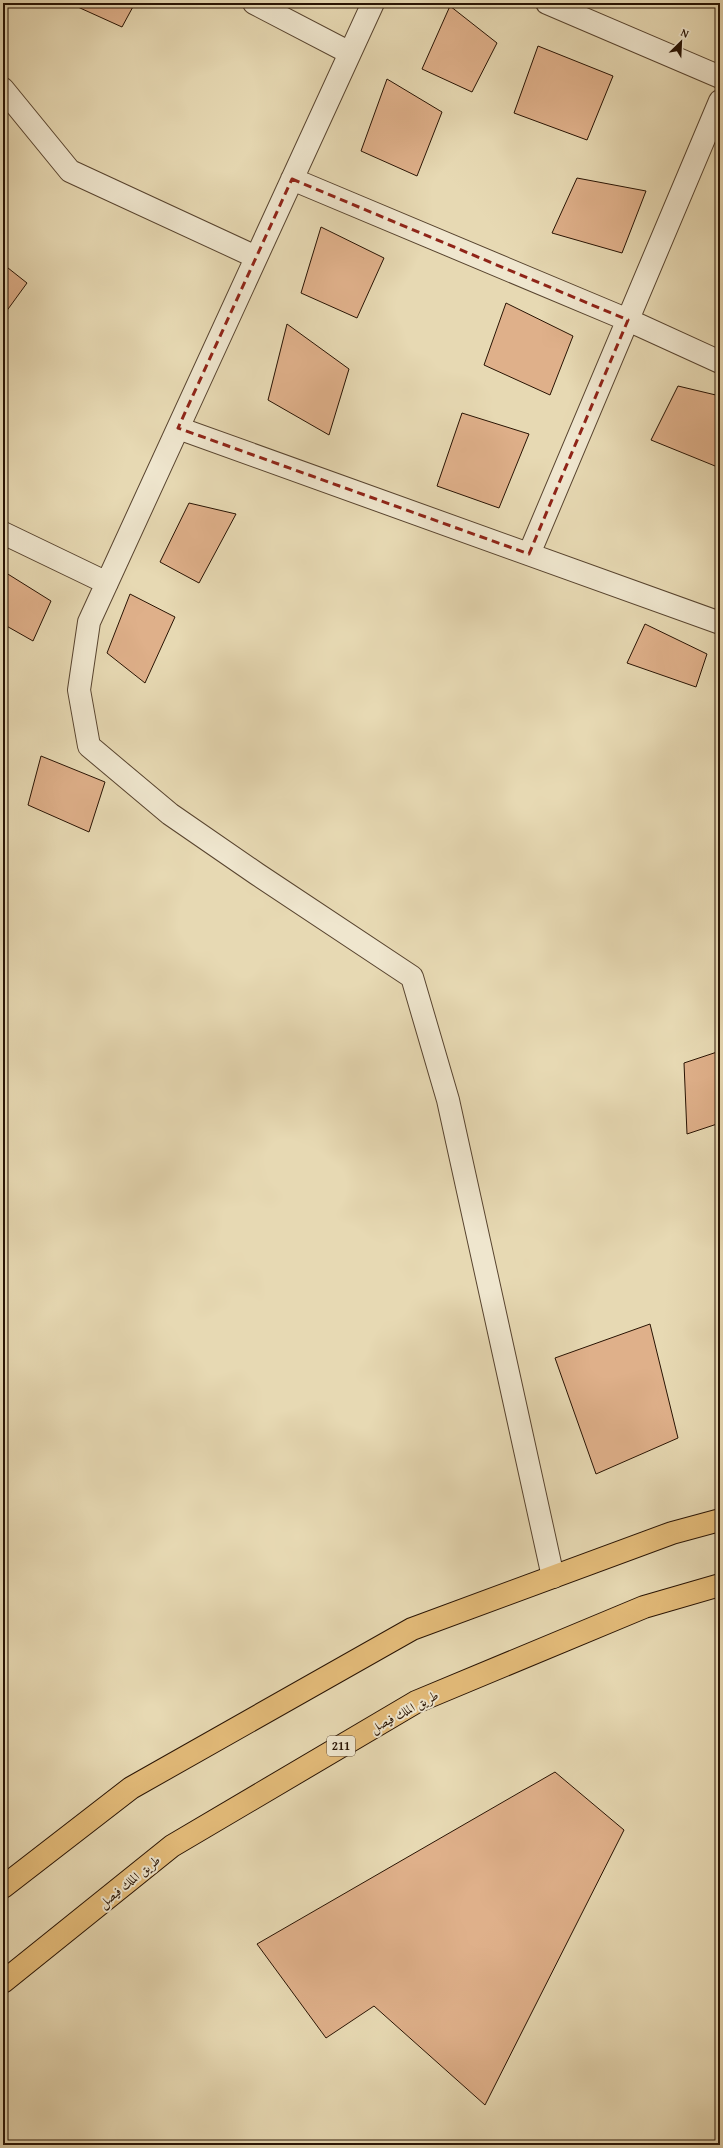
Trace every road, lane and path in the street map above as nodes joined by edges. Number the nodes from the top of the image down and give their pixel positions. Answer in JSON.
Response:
{"nodes":[{"id":1,"x":254,"y":3,"type":"edge"},
{"id":2,"x":373,"y":3,"type":"edge"},
{"id":3,"x":547,"y":3,"type":"edge"},
{"id":4,"x":350,"y":53,"type":"junction"},
{"id":5,"x":720,"y":77,"type":"edge"},
{"id":6,"x":3,"y":89,"type":"edge"},
{"id":7,"x":720,"y":101,"type":"edge"},
{"id":8,"x":292,"y":179,"type":"junction"},
{"id":9,"x":256,"y":257,"type":"junction"},
{"id":10,"x":628,"y":320,"type":"junction"},
{"id":11,"x":720,"y":362,"type":"edge"},
{"id":12,"x":178,"y":428,"type":"junction"},
{"id":13,"x":3,"y":533,"type":"edge"},
{"id":14,"x":529,"y":554,"type":"junction"},
{"id":15,"x":107,"y":583,"type":"junction"},
{"id":16,"x":720,"y":623,"type":"edge"},
{"id":17,"x":720,"y":1520,"type":"edge"},
{"id":18,"x":553,"y":1577,"type":"junction"},
{"id":19,"x":720,"y":1584,"type":"edge"},
{"id":20,"x":3,"y":1887,"type":"edge"},
{"id":21,"x":3,"y":1982,"type":"edge"}],
"edges":[{"from":1,"to":4,"type":"street"},
{"from":2,"to":4,"type":"street"},
{"from":3,"to":5,"type":"street"},
{"from":4,"to":8,"type":"street"},
{"from":6,"to":9,"type":"street"},
{"from":7,"to":10,"type":"street"},
{"from":8,"to":9,"type":"street"},
{"from":8,"to":10,"type":"street"},
{"from":9,"to":12,"type":"street"},
{"from":10,"to":11,"type":"street"},
{"from":10,"to":14,"type":"street"},
{"from":12,"to":14,"type":"street"},
{"from":12,"to":15,"type":"street"},
{"from":13,"to":15,"type":"street"},
{"from":14,"to":16,"type":"street"},
{"from":15,"to":18,"type":"street"},
{"from":17,"to":18,"type":"main road"},
{"from":18,"to":20,"type":"main road"},
{"from":19,"to":21,"type":"main road","name":"طريق الملك فيصل","number":"211"}]}
